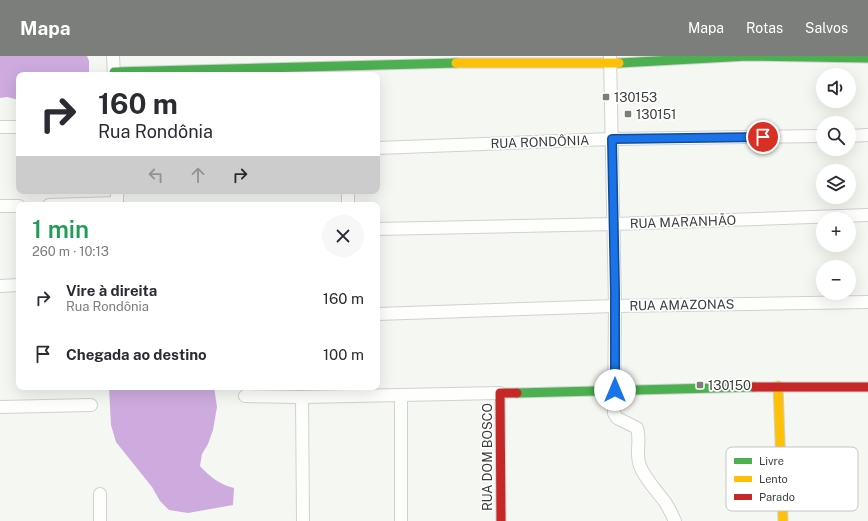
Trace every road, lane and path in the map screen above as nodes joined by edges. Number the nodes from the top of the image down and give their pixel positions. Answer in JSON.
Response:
{"nodes":[{"id":1,"x":114,"y":56,"type":"edge"},
{"id":2,"x":868,"y":58,"type":"edge"},
{"id":3,"x":513,"y":59,"type":"edge"},
{"id":4,"x":443,"y":60,"type":"edge"},
{"id":5,"x":610,"y":60,"type":"edge"},
{"id":6,"x":346,"y":65,"type":"edge"},
{"id":7,"x":114,"y":72,"type":"edge"},
{"id":8,"x":143,"y":72,"type":"edge"},
{"id":9,"x":0,"y":127,"type":"edge"},
{"id":10,"x":16,"y":127,"type":"edge"},
{"id":11,"x":816,"y":136,"type":"edge"},
{"id":12,"x":856,"y":136,"type":"edge"},
{"id":13,"x":868,"y":136,"type":"edge"},
{"id":14,"x":612,"y":139,"type":"junction"},
{"id":15,"x":380,"y":148,"type":"edge"},
{"id":16,"x":0,"y":206,"type":"edge"},
{"id":17,"x":16,"y":206,"type":"edge"},
{"id":18,"x":868,"y":216,"type":"edge"},
{"id":19,"x":614,"y":224,"type":"junction"},
{"id":20,"x":380,"y":229,"type":"edge"},
{"id":21,"x":16,"y":285,"type":"edge"},
{"id":22,"x":0,"y":286,"type":"edge"},
{"id":23,"x":868,"y":302,"type":"edge"},
{"id":24,"x":615,"y":306,"type":"junction"},
{"id":25,"x":380,"y":314,"type":"edge"},
{"id":26,"x":778,"y":386,"type":"junction"},
{"id":27,"x":868,"y":387,"type":"edge"},
{"id":28,"x":615,"y":390,"type":"junction"},
{"id":29,"x":275,"y":392,"type":"edge"},
{"id":30,"x":351,"y":392,"type":"edge"},
{"id":31,"x":500,"y":393,"type":"junction"},
{"id":32,"x":401,"y":395,"type":"junction"},
{"id":33,"x":245,"y":396,"type":"dead end"},
{"id":34,"x":302,"y":397,"type":"junction"},
{"id":35,"x":91,"y":405,"type":"dead end"},
{"id":36,"x":0,"y":407,"type":"edge"},
{"id":37,"x":780,"y":447,"type":"edge"},
{"id":38,"x":100,"y":494,"type":"dead end"},
{"id":39,"x":783,"y":511,"type":"edge"},
{"id":40,"x":100,"y":521,"type":"edge"},
{"id":41,"x":303,"y":521,"type":"edge"},
{"id":42,"x":401,"y":521,"type":"edge"},
{"id":43,"x":501,"y":521,"type":"edge"},
{"id":44,"x":675,"y":521,"type":"edge"},
{"id":45,"x":783,"y":521,"type":"edge"}],
"edges":[{"from":1,"to":7,"type":"street"},
{"from":2,"to":5,"type":"street"},
{"from":3,"to":4,"type":"street"},
{"from":3,"to":5,"type":"street"},
{"from":4,"to":6,"type":"street"},
{"from":5,"to":14,"type":"street"},
{"from":6,"to":8,"type":"street"},
{"from":9,"to":10,"type":"street"},
{"from":11,"to":14,"type":"street","name":"RUA RONDÔNIA"},
{"from":12,"to":13,"type":"street"},
{"from":14,"to":15,"type":"street","name":"RUA RONDÔNIA"},
{"from":14,"to":19,"type":"street"},
{"from":16,"to":17,"type":"street"},
{"from":18,"to":19,"type":"street","name":"RUA MARANHÃO"},
{"from":19,"to":20,"type":"street","name":"RUA MARANHÃO"},
{"from":19,"to":24,"type":"street"},
{"from":21,"to":22,"type":"street"},
{"from":23,"to":24,"type":"street","name":"RUA AMAZONAS"},
{"from":24,"to":25,"type":"street","name":"RUA AMAZONAS"},
{"from":24,"to":28,"type":"street"},
{"from":26,"to":27,"type":"street"},
{"from":26,"to":28,"type":"street"},
{"from":26,"to":37,"type":"street"},
{"from":28,"to":31,"type":"street"},
{"from":28,"to":44,"type":"street"},
{"from":29,"to":33,"type":"street"},
{"from":29,"to":34,"type":"street"},
{"from":30,"to":32,"type":"street"},
{"from":30,"to":34,"type":"street"},
{"from":31,"to":32,"type":"street"},
{"from":31,"to":43,"type":"street","name":"RUA DOM BOSCO"},
{"from":32,"to":42,"type":"street"},
{"from":34,"to":41,"type":"street"},
{"from":35,"to":36,"type":"street"},
{"from":38,"to":40,"type":"street"},
{"from":39,"to":45,"type":"street"}]}
